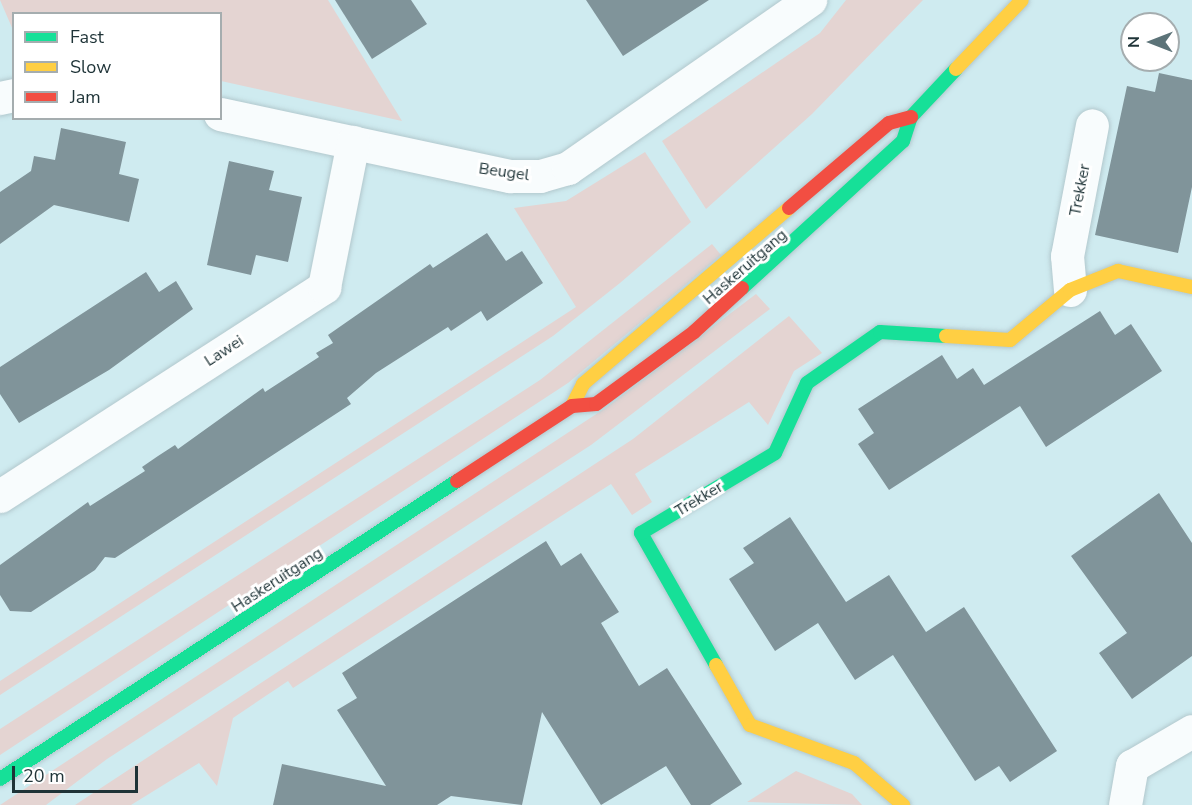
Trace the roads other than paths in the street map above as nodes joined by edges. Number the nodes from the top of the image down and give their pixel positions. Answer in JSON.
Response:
{"nodes":[{"id":1,"x":810,"y":0,"type":"edge"},
{"id":2,"x":1022,"y":0,"type":"edge"},
{"id":3,"x":222,"y":114,"type":"edge"},
{"id":4,"x":911,"y":117,"type":"junction"},
{"id":5,"x":1092,"y":125,"type":"dead end"},
{"id":6,"x":354,"y":142,"type":"junction"},
{"id":7,"x":1192,"y":287,"type":"edge"},
{"id":8,"x":1070,"y":290,"type":"junction"},
{"id":9,"x":572,"y":406,"type":"junction"},
{"id":10,"x":0,"y":496,"type":"edge"},
{"id":11,"x":1192,"y":731,"type":"edge"},
{"id":12,"x":0,"y":779,"type":"edge"},
{"id":13,"x":903,"y":805,"type":"edge"},
{"id":14,"x":1125,"y":805,"type":"edge"}],
"edges":[{"from":1,"to":6,"type":"street","name":"Beugel"},
{"from":2,"to":4,"type":"main road","name":"Haskeruitgang"},
{"from":3,"to":6,"type":"street","name":"Beugel"},
{"from":4,"to":9,"type":"main road","name":"Haskeruitgang"},
{"from":4,"to":9,"type":"main road","name":"Haskeruitgang"},
{"from":5,"to":8,"type":"street","name":"Trekker"},
{"from":6,"to":10,"type":"street","name":"Lawei"},
{"from":7,"to":8,"type":"main road","name":"Trekker"},
{"from":8,"to":13,"type":"main road","name":"Trekker"},
{"from":9,"to":12,"type":"main road","name":"Haskeruitgang"},
{"from":11,"to":14,"type":"street"}]}
